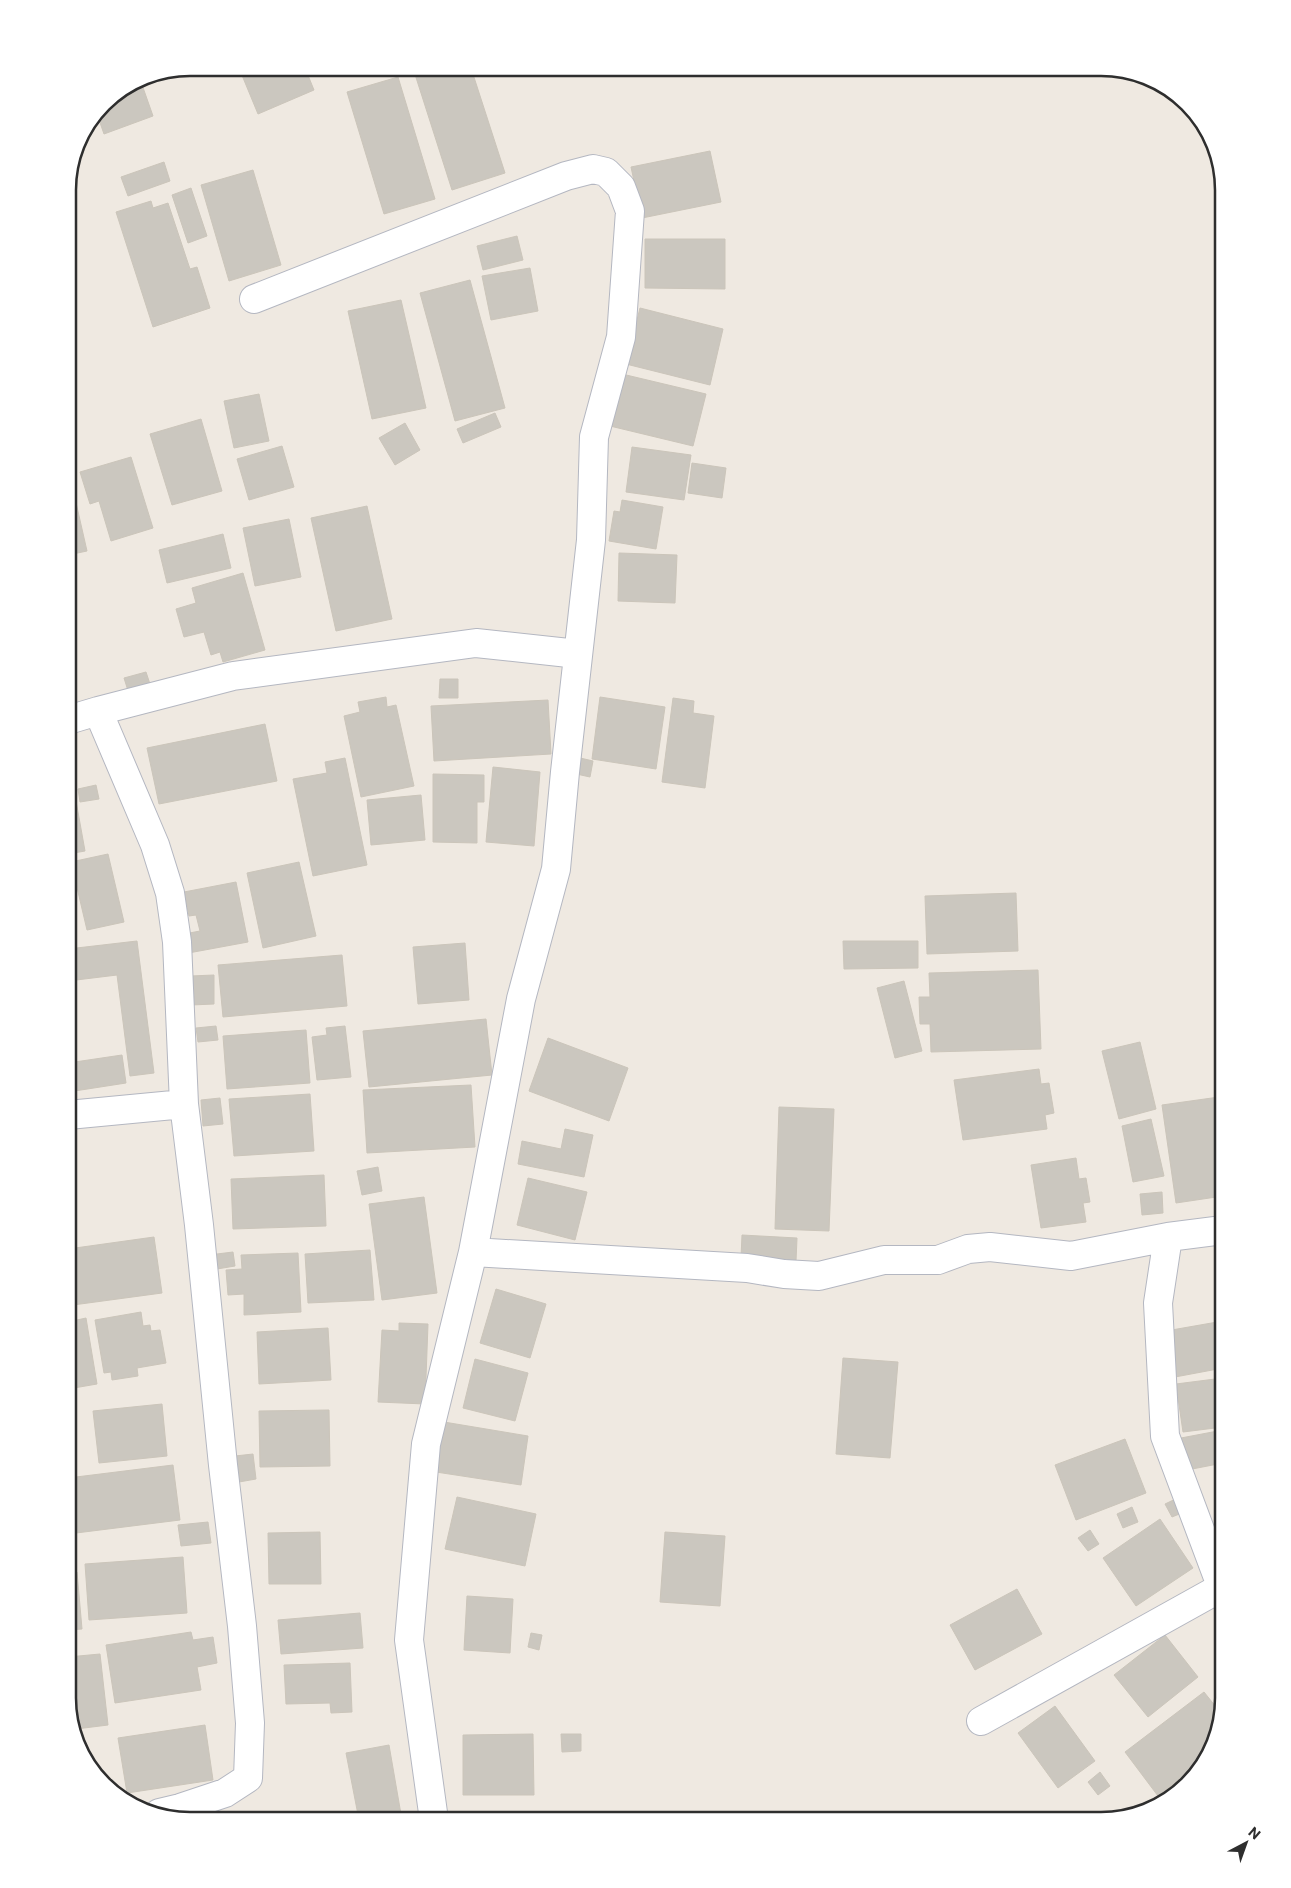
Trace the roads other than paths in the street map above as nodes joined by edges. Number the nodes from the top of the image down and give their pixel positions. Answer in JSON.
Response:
{"nodes":[{"id":1,"x":254,"y":299,"type":"dead end"},
{"id":2,"x":578,"y":654,"type":"junction"},
{"id":3,"x":98,"y":711,"type":"junction"},
{"id":4,"x":76,"y":718,"type":"edge"},
{"id":5,"x":184,"y":1104,"type":"junction"},
{"id":6,"x":76,"y":1114,"type":"edge"},
{"id":7,"x":1215,"y":1231,"type":"edge"},
{"id":8,"x":1168,"y":1237,"type":"junction"},
{"id":9,"x":473,"y":1252,"type":"junction"},
{"id":10,"x":1215,"y":1568,"type":"edge"},
{"id":11,"x":1215,"y":1593,"type":"edge"},
{"id":12,"x":981,"y":1721,"type":"dead end"},
{"id":13,"x":169,"y":1810,"type":"edge"},
{"id":14,"x":433,"y":1812,"type":"edge"}],
"edges":[{"from":1,"to":2,"type":"street"},
{"from":2,"to":3,"type":"street"},
{"from":2,"to":9,"type":"street"},
{"from":3,"to":4,"type":"street"},
{"from":3,"to":5,"type":"street"},
{"from":5,"to":6,"type":"street"},
{"from":5,"to":13,"type":"street"},
{"from":7,"to":8,"type":"street"},
{"from":8,"to":9,"type":"street"},
{"from":8,"to":10,"type":"street"},
{"from":9,"to":14,"type":"street"},
{"from":11,"to":12,"type":"street"}]}
